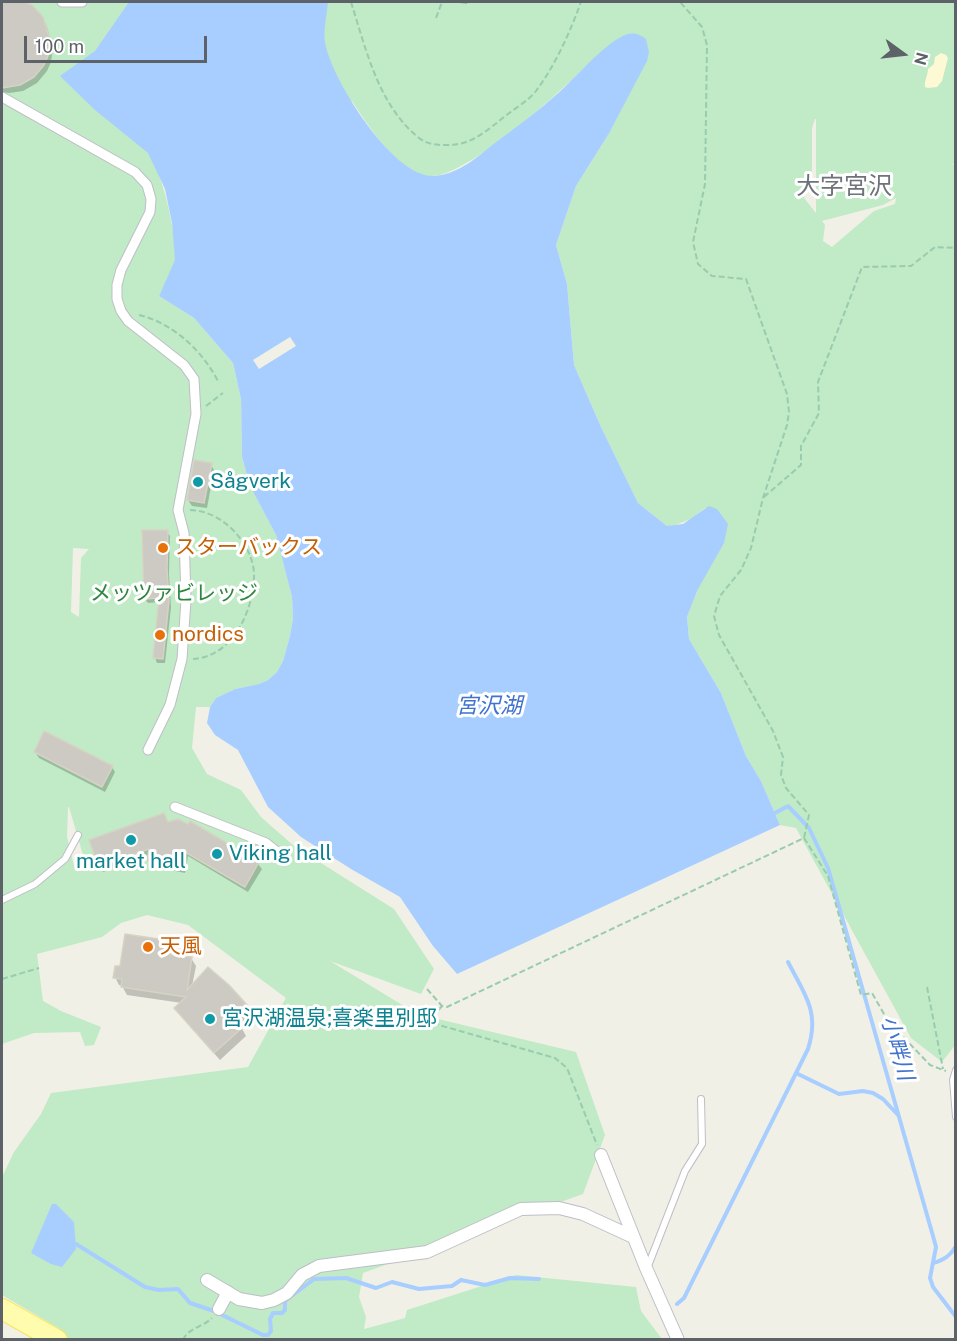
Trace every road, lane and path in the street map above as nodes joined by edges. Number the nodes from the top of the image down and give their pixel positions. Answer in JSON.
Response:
{"nodes":[{"id":1,"x":62,"y":2,"type":"edge"},
{"id":2,"x":82,"y":2,"type":"edge"},
{"id":3,"x":351,"y":2,"type":"edge"},
{"id":4,"x":442,"y":2,"type":"edge"},
{"id":5,"x":581,"y":2,"type":"edge"},
{"id":6,"x":680,"y":2,"type":"edge"},
{"id":7,"x":436,"y":18,"type":"dead end"},
{"id":8,"x":2,"y":98,"type":"edge"},
{"id":9,"x":956,"y":248,"type":"edge"},
{"id":10,"x":121,"y":311,"type":"junction"},
{"id":11,"x":219,"y":383,"type":"dead end"},
{"id":12,"x":223,"y":393,"type":"dead end"},
{"id":13,"x":196,"y":414,"type":"junction"},
{"id":14,"x":763,"y":498,"type":"junction"},
{"id":15,"x":178,"y":510,"type":"junction"},
{"id":16,"x":182,"y":659,"type":"junction"},
{"id":17,"x":148,"y":750,"type":"dead end"},
{"id":18,"x":175,"y":807,"type":"dead end"},
{"id":19,"x":78,"y":835,"type":"dead end"},
{"id":20,"x":804,"y":838,"type":"junction"},
{"id":21,"x":281,"y":855,"type":"dead end"},
{"id":22,"x":2,"y":900,"type":"edge"},
{"id":23,"x":39,"y":968,"type":"dead end"},
{"id":24,"x":2,"y":979,"type":"edge"},
{"id":25,"x":927,"y":987,"type":"dead end"},
{"id":26,"x":427,"y":989,"type":"dead end"},
{"id":27,"x":442,"y":1006,"type":"junction"},
{"id":28,"x":943,"y":1070,"type":"junction"},
{"id":29,"x":955,"y":1072,"type":"edge"},
{"id":30,"x":701,"y":1099,"type":"dead end"},
{"id":31,"x":956,"y":1117,"type":"edge"},
{"id":32,"x":601,"y":1155,"type":"joint"},
{"id":33,"x":633,"y":1237,"type":"junction"},
{"id":34,"x":646,"y":1269,"type":"junction"},
{"id":35,"x":207,"y":1280,"type":"dead end"},
{"id":36,"x":228,"y":1293,"type":"junction"},
{"id":37,"x":219,"y":1308,"type":"joint"},
{"id":38,"x":2,"y":1309,"type":"edge"},
{"id":39,"x":57,"y":1340,"type":"edge"},
{"id":40,"x":183,"y":1340,"type":"edge"},
{"id":41,"x":678,"y":1340,"type":"edge"}],
"edges":[{"from":1,"to":2,"type":"street"},
{"from":3,"to":5,"type":"path"},
{"from":4,"to":7,"type":"path"},
{"from":6,"to":14,"type":"path"},
{"from":8,"to":10,"type":"street"},
{"from":9,"to":14,"type":"path"},
{"from":10,"to":11,"type":"path"},
{"from":10,"to":13,"type":"street"},
{"from":12,"to":13,"type":"path"},
{"from":13,"to":15,"type":"street"},
{"from":14,"to":20,"type":"path"},
{"from":15,"to":16,"type":"street"},
{"from":15,"to":16,"type":"path"},
{"from":16,"to":17,"type":"street"},
{"from":18,"to":21,"type":"street"},
{"from":19,"to":22,"type":"lane"},
{"from":20,"to":27,"type":"path"},
{"from":20,"to":28,"type":"path"},
{"from":23,"to":24,"type":"path"},
{"from":25,"to":28,"type":"path"},
{"from":26,"to":27,"type":"path"},
{"from":27,"to":32,"type":"path"},
{"from":28,"to":29,"type":"path"},
{"from":29,"to":31,"type":"lane"},
{"from":30,"to":34,"type":"lane"},
{"from":32,"to":33,"type":"street"},
{"from":33,"to":34,"type":"street"},
{"from":33,"to":36,"type":"street"},
{"from":34,"to":41,"type":"street"},
{"from":35,"to":36,"type":"street"},
{"from":36,"to":37,"type":"street"},
{"from":37,"to":40,"type":"path"},
{"from":38,"to":39,"type":"main road"}]}
